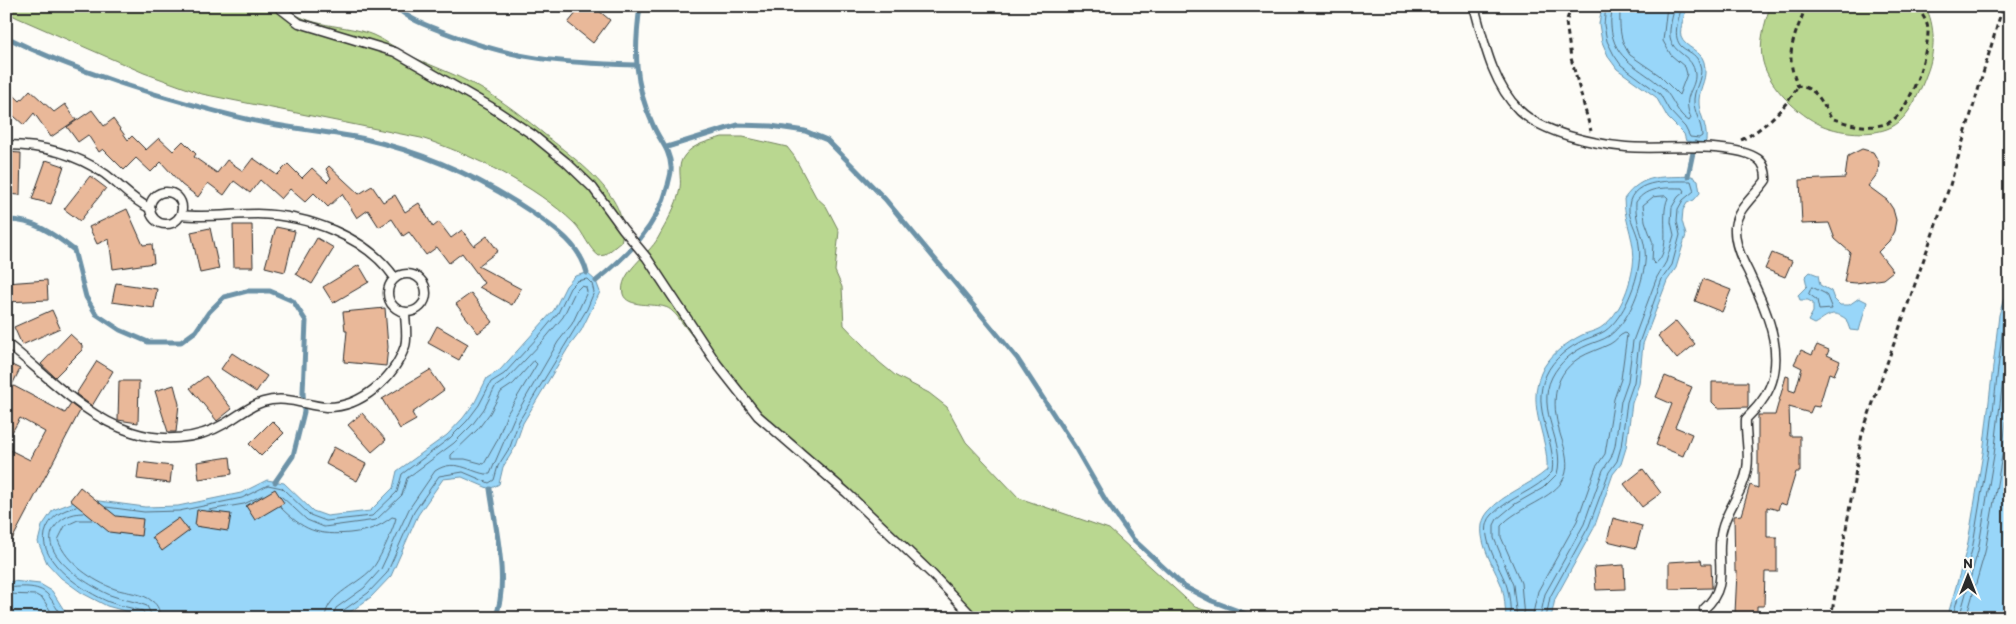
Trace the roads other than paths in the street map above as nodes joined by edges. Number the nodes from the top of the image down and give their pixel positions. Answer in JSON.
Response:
{"nodes":[{"id":1,"x":277,"y":6,"type":"edge"},
{"id":2,"x":1474,"y":6,"type":"edge"},
{"id":3,"x":6,"y":145,"type":"edge"},
{"id":4,"x":150,"y":209,"type":"junction"},
{"id":5,"x":180,"y":215,"type":"junction"},
{"id":6,"x":395,"y":278,"type":"junction"},
{"id":7,"x":405,"y":312,"type":"junction"},
{"id":8,"x":6,"y":343,"type":"edge"},
{"id":9,"x":1704,"y":609,"type":"dead end"},
{"id":10,"x":974,"y":618,"type":"edge"}],
"edges":[{"from":1,"to":10,"type":"lane"},
{"from":2,"to":9,"type":"lane"},
{"from":3,"to":4,"type":"lane"},
{"from":4,"to":5,"type":"lane"},
{"from":4,"to":5,"type":"lane"},
{"from":5,"to":6,"type":"lane"},
{"from":6,"to":7,"type":"lane"},
{"from":6,"to":7,"type":"lane"},
{"from":7,"to":8,"type":"lane"}]}
